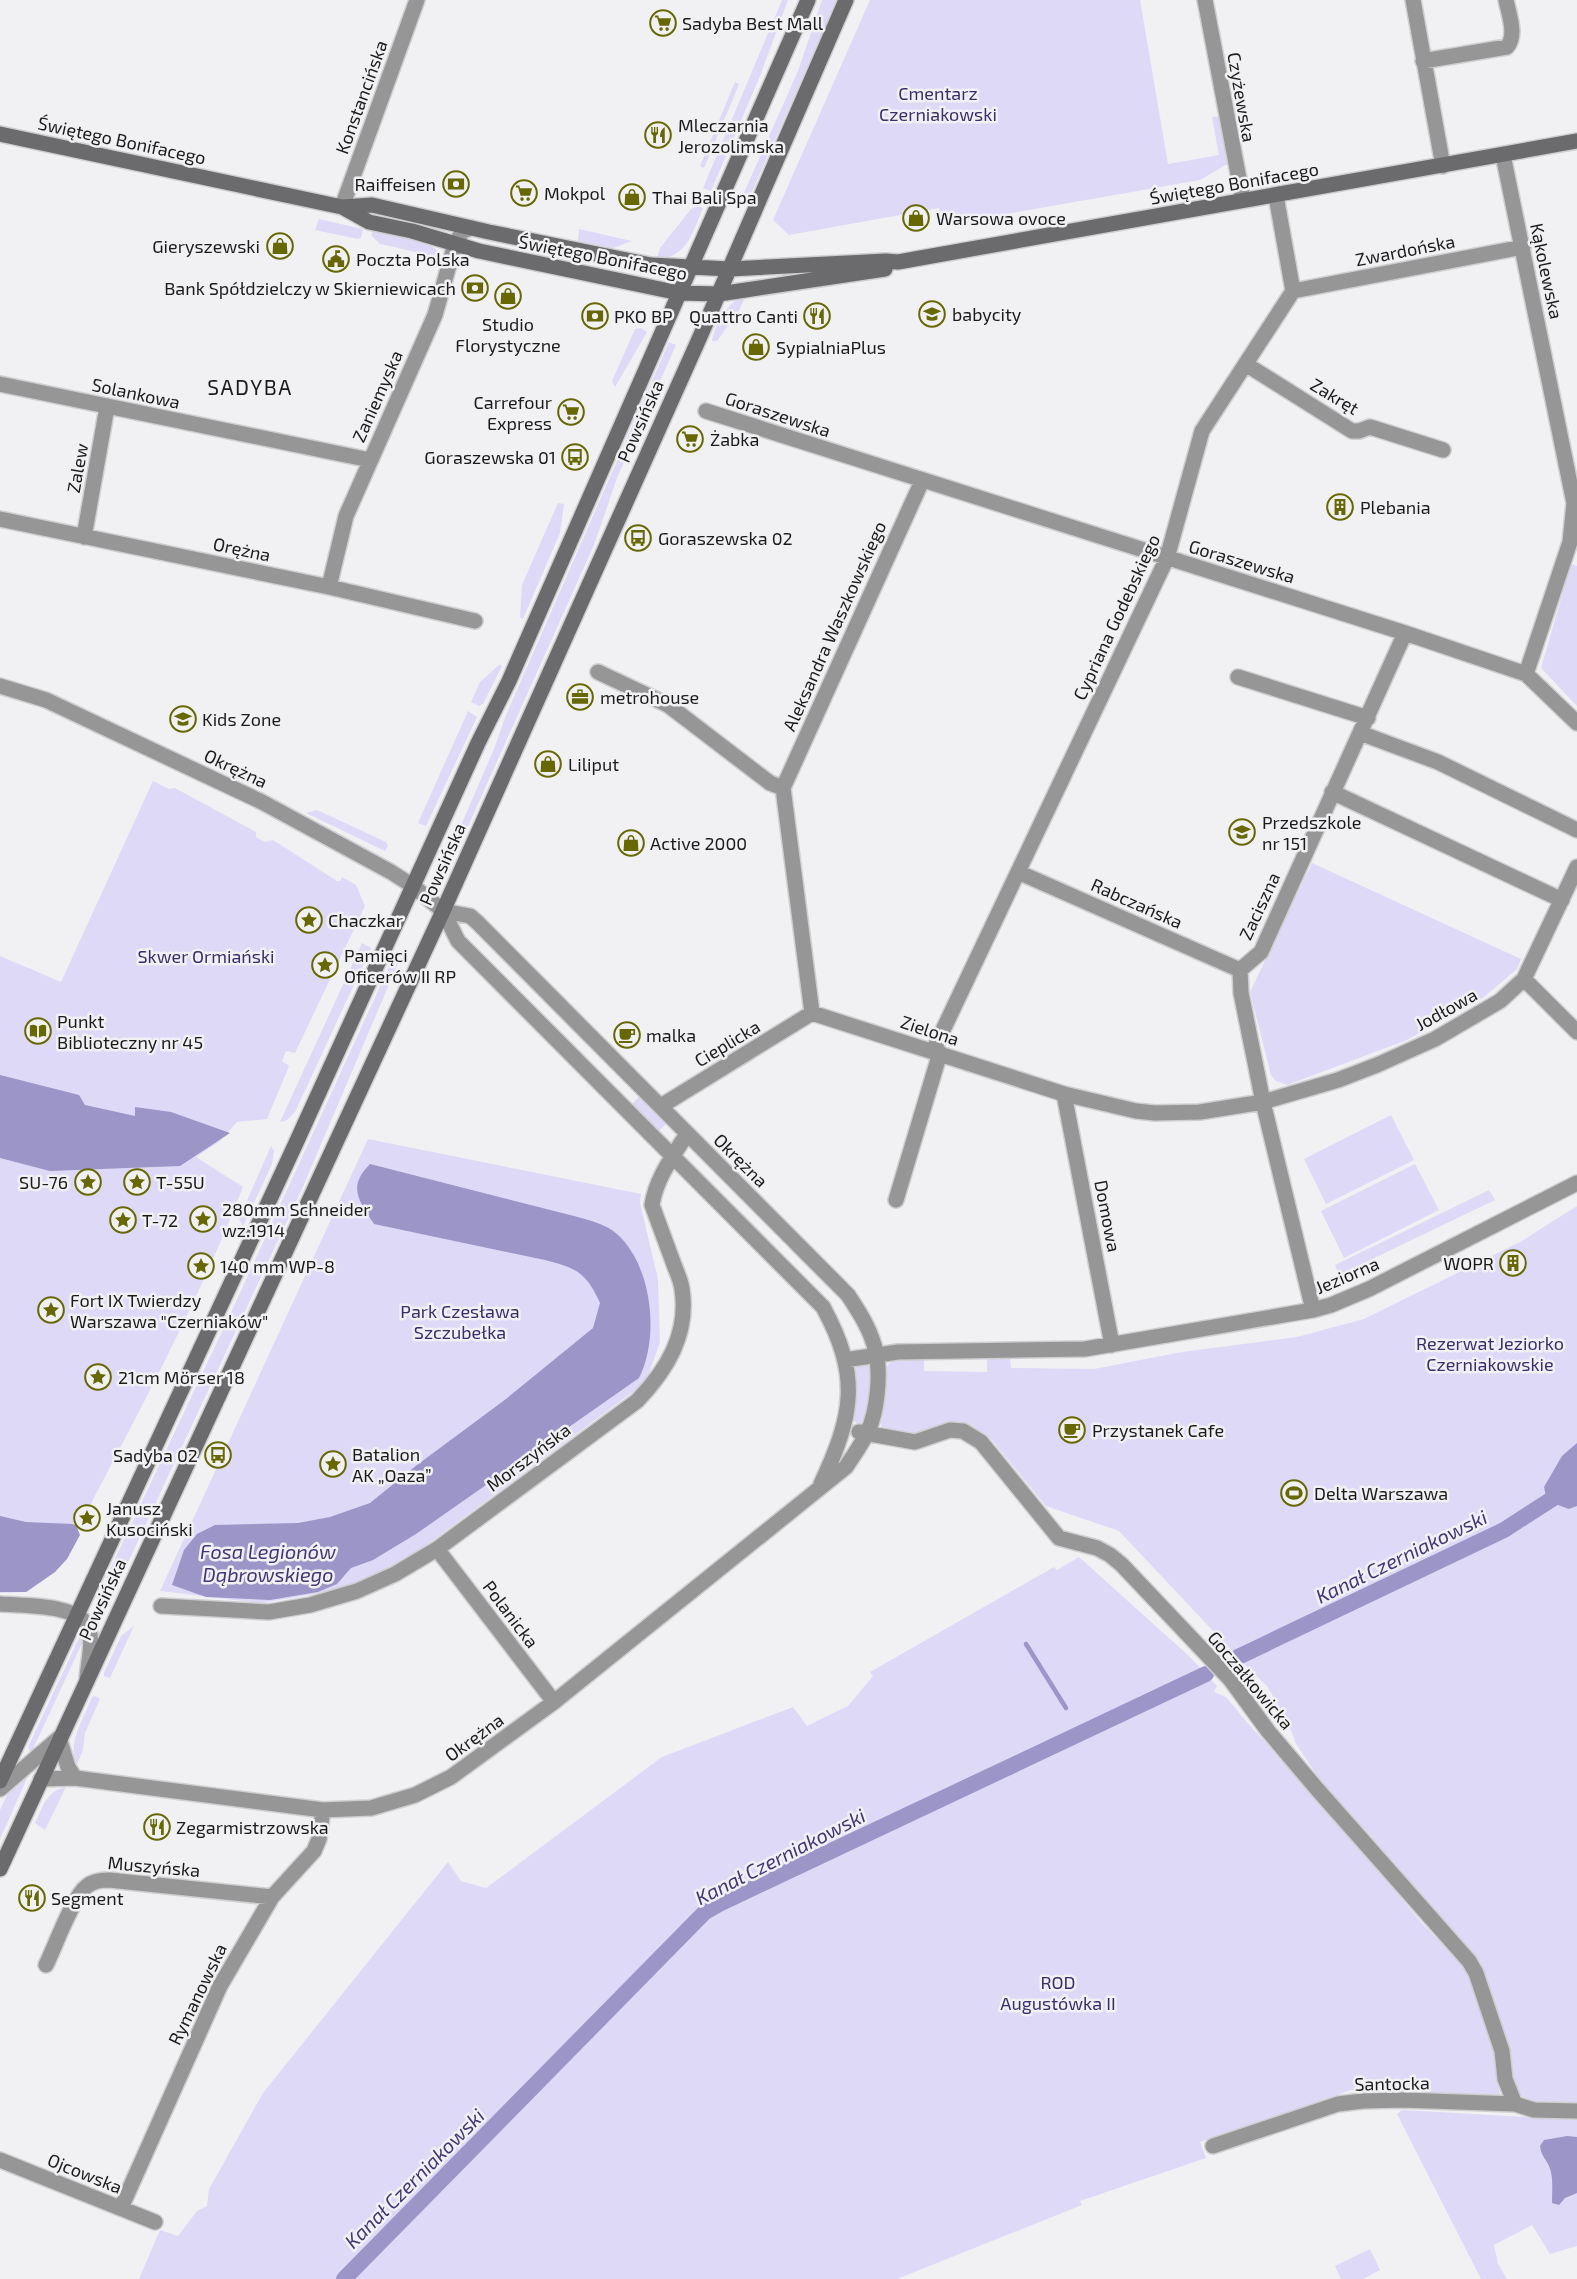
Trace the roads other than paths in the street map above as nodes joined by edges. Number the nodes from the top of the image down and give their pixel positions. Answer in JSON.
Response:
{"nodes":[{"id":1,"x":417,"y":0,"type":"edge"},
{"id":2,"x":808,"y":0,"type":"edge"},
{"id":3,"x":846,"y":0,"type":"edge"},
{"id":4,"x":1205,"y":0,"type":"edge"},
{"id":5,"x":1413,"y":0,"type":"edge"},
{"id":6,"x":1506,"y":0,"type":"edge"},
{"id":7,"x":1423,"y":61,"type":"junction"},
{"id":8,"x":0,"y":134,"type":"edge"},
{"id":9,"x":1577,"y":141,"type":"edge"},
{"id":10,"x":1503,"y":155,"type":"junction"},
{"id":11,"x":1443,"y":166,"type":"junction"},
{"id":12,"x":1276,"y":196,"type":"junction"},
{"id":13,"x":1243,"y":200,"type":"junction"},
{"id":14,"x":342,"y":207,"type":"junction"},
{"id":15,"x":471,"y":228,"type":"junction"},
{"id":16,"x":455,"y":244,"type":"junction"},
{"id":17,"x":1523,"y":248,"type":"junction"},
{"id":18,"x":898,"y":262,"type":"junction"},
{"id":19,"x":690,"y":268,"type":"junction"},
{"id":20,"x":730,"y":268,"type":"junction"},
{"id":21,"x":1293,"y":291,"type":"junction"},
{"id":22,"x":679,"y":293,"type":"junction"},
{"id":23,"x":719,"y":294,"type":"junction"},
{"id":24,"x":1247,"y":365,"type":"junction"},
{"id":25,"x":0,"y":384,"type":"edge"},
{"id":26,"x":107,"y":407,"type":"junction"},
{"id":27,"x":706,"y":411,"type":"dead end"},
{"id":28,"x":1443,"y":450,"type":"dead end"},
{"id":29,"x":370,"y":460,"type":"junction"},
{"id":30,"x":922,"y":481,"type":"junction"},
{"id":31,"x":0,"y":519,"type":"edge"},
{"id":32,"x":84,"y":537,"type":"junction"},
{"id":33,"x":1573,"y":543,"type":"edge"},
{"id":34,"x":1167,"y":558,"type":"junction"},
{"id":35,"x":329,"y":587,"type":"junction"},
{"id":36,"x":475,"y":621,"type":"dead end"},
{"id":37,"x":1405,"y":633,"type":"junction"},
{"id":38,"x":598,"y":672,"type":"dead end"},
{"id":39,"x":1526,"y":674,"type":"junction"},
{"id":40,"x":1238,"y":677,"type":"dead end"},
{"id":41,"x":0,"y":686,"type":"edge"},
{"id":42,"x":1368,"y":718,"type":"junction"},
{"id":43,"x":1577,"y":723,"type":"edge"},
{"id":44,"x":1360,"y":733,"type":"junction"},
{"id":45,"x":783,"y":788,"type":"junction"},
{"id":46,"x":1332,"y":792,"type":"junction"},
{"id":47,"x":1577,"y":830,"type":"edge"},
{"id":48,"x":1577,"y":867,"type":"edge"},
{"id":49,"x":1018,"y":872,"type":"junction"},
{"id":50,"x":413,"y":886,"type":"junction"},
{"id":51,"x":1562,"y":900,"type":"junction"},
{"id":52,"x":442,"y":911,"type":"junction"},
{"id":53,"x":1240,"y":970,"type":"junction"},
{"id":54,"x":1524,"y":979,"type":"junction"},
{"id":55,"x":812,"y":1013,"type":"junction"},
{"id":56,"x":1577,"y":1032,"type":"edge"},
{"id":57,"x":936,"y":1052,"type":"junction"},
{"id":58,"x":1065,"y":1094,"type":"junction"},
{"id":59,"x":1263,"y":1102,"type":"junction"},
{"id":60,"x":661,"y":1106,"type":"junction"},
{"id":61,"x":687,"y":1134,"type":"junction"},
{"id":62,"x":672,"y":1158,"type":"junction"},
{"id":63,"x":1577,"y":1183,"type":"edge"},
{"id":64,"x":896,"y":1200,"type":"dead end"},
{"id":65,"x":1313,"y":1310,"type":"junction"},
{"id":66,"x":1112,"y":1345,"type":"junction"},
{"id":67,"x":877,"y":1354,"type":"junction"},
{"id":68,"x":845,"y":1360,"type":"junction"},
{"id":69,"x":844,"y":1430,"type":"junction"},
{"id":70,"x":867,"y":1433,"type":"junction"},
{"id":71,"x":819,"y":1489,"type":"junction"},
{"id":72,"x":437,"y":1549,"type":"junction"},
{"id":73,"x":0,"y":1604,"type":"edge"},
{"id":74,"x":161,"y":1606,"type":"dead end"},
{"id":75,"x":76,"y":1614,"type":"junction"},
{"id":76,"x":87,"y":1678,"type":"junction"},
{"id":77,"x":554,"y":1702,"type":"junction"},
{"id":78,"x":59,"y":1738,"type":"junction"},
{"id":79,"x":75,"y":1778,"type":"junction"},
{"id":80,"x":41,"y":1779,"type":"junction"},
{"id":81,"x":0,"y":1781,"type":"edge"},
{"id":82,"x":0,"y":1789,"type":"edge"},
{"id":83,"x":323,"y":1810,"type":"junction"},
{"id":84,"x":0,"y":1869,"type":"edge"},
{"id":85,"x":272,"y":1897,"type":"junction"},
{"id":86,"x":46,"y":1965,"type":"dead end"},
{"id":87,"x":1515,"y":2104,"type":"junction"},
{"id":88,"x":1577,"y":2111,"type":"edge"},
{"id":89,"x":1213,"y":2146,"type":"dead end"},
{"id":90,"x":0,"y":2160,"type":"edge"},
{"id":91,"x":121,"y":2208,"type":"junction"},
{"id":92,"x":155,"y":2222,"type":"dead end"}],
"edges":[{"from":1,"to":14,"type":"street","name":"Konstancińska"},
{"from":2,"to":19,"type":"main road","name":"Powsińska"},
{"from":3,"to":20,"type":"main road","name":"Powsińska"},
{"from":4,"to":13,"type":"street","name":"Czyżewska"},
{"from":5,"to":7,"type":"street"},
{"from":6,"to":7,"type":"street"},
{"from":7,"to":11,"type":"street"},
{"from":8,"to":14,"type":"main road","name":"Świętego Bonifacego"},
{"from":9,"to":10,"type":"main road","name":"Świętego Bonifacego"},
{"from":10,"to":11,"type":"main road","name":"Świętego Bonifacego"},
{"from":10,"to":17,"type":"street","name":"Kąkolewska"},
{"from":11,"to":12,"type":"main road","name":"Świętego Bonifacego"},
{"from":12,"to":13,"type":"main road","name":"Świętego Bonifacego"},
{"from":12,"to":21,"type":"street"},
{"from":13,"to":18,"type":"main road","name":"Świętego Bonifacego"},
{"from":14,"to":15,"type":"main road","name":"Świętego Bonifacego"},
{"from":14,"to":16,"type":"main road","name":"Świętego Bonifacego"},
{"from":15,"to":16,"type":"street","name":"Zaniemyska"},
{"from":15,"to":19,"type":"main road","name":"Świętego Bonifacego"},
{"from":16,"to":22,"type":"main road","name":"Świętego Bonifacego"},
{"from":16,"to":29,"type":"street","name":"Zaniemyska"},
{"from":17,"to":21,"type":"street","name":"Zwardońska"},
{"from":17,"to":33,"type":"street","name":"Kąkolewska"},
{"from":18,"to":20,"type":"main road","name":"Świętego Bonifacego"},
{"from":18,"to":23,"type":"main road","name":"Świętego Bonifacego"},
{"from":19,"to":20,"type":"main road","name":"Świętego Bonifacego"},
{"from":19,"to":22,"type":"main road","name":"Powsińska"},
{"from":20,"to":23,"type":"main road","name":"Powsińska"},
{"from":21,"to":24,"type":"street","name":"Cypriana Godebskiego"},
{"from":22,"to":23,"type":"main road","name":"Świętego Bonifacego"},
{"from":22,"to":50,"type":"main road","name":"Powsińska"},
{"from":23,"to":52,"type":"main road","name":"Powsińska"},
{"from":24,"to":28,"type":"street","name":"Zakręt"},
{"from":24,"to":34,"type":"street","name":"Cypriana Godebskiego"},
{"from":25,"to":26,"type":"street","name":"Solankowa"},
{"from":26,"to":29,"type":"street","name":"Solankowa"},
{"from":26,"to":32,"type":"street","name":"Zalew"},
{"from":27,"to":30,"type":"street","name":"Goraszewska"},
{"from":29,"to":35,"type":"street","name":"Zaniemyska"},
{"from":30,"to":34,"type":"street","name":"Goraszewska"},
{"from":30,"to":45,"type":"street","name":"Aleksandra Waszkowskiego"},
{"from":31,"to":32,"type":"street","name":"Orężna"},
{"from":32,"to":35,"type":"street","name":"Orężna"},
{"from":33,"to":39,"type":"street","name":"Kąkolewska"},
{"from":34,"to":37,"type":"street","name":"Goraszewska"},
{"from":34,"to":49,"type":"street","name":"Cypriana Godebskiego"},
{"from":35,"to":36,"type":"street","name":"Orężna"},
{"from":37,"to":39,"type":"street","name":"Goraszewska"},
{"from":37,"to":42,"type":"street","name":"Zaciszna"},
{"from":38,"to":45,"type":"street"},
{"from":39,"to":43,"type":"street","name":"Goraszewska"},
{"from":40,"to":42,"type":"street"},
{"from":41,"to":50,"type":"street","name":"Okrężna"},
{"from":42,"to":44,"type":"street","name":"Zaciszna"},
{"from":44,"to":46,"type":"street","name":"Zaciszna"},
{"from":44,"to":47,"type":"street"},
{"from":45,"to":55,"type":"street"},
{"from":46,"to":51,"type":"street"},
{"from":46,"to":53,"type":"street","name":"Zaciszna"},
{"from":48,"to":51,"type":"street","name":"Jodłowa"},
{"from":49,"to":53,"type":"street","name":"Rabczańska"},
{"from":49,"to":57,"type":"street","name":"Cypriana Godebskiego"},
{"from":50,"to":52,"type":"street","name":"Okrężna"},
{"from":50,"to":75,"type":"main road","name":"Powsińska"},
{"from":51,"to":54,"type":"street","name":"Jodłowa"},
{"from":52,"to":60,"type":"street","name":"Okrężna"},
{"from":52,"to":62,"type":"street","name":"Okrężna"},
{"from":52,"to":76,"type":"main road","name":"Powsińska"},
{"from":53,"to":59,"type":"street"},
{"from":54,"to":56,"type":"street"},
{"from":54,"to":59,"type":"street","name":"Jodłowa"},
{"from":55,"to":57,"type":"street","name":"Zielona"},
{"from":55,"to":60,"type":"street","name":"Cieplicka"},
{"from":57,"to":58,"type":"street","name":"Zielona"},
{"from":57,"to":64,"type":"street","name":"Cypriana Godebskiego"},
{"from":58,"to":59,"type":"street","name":"Zielona"},
{"from":58,"to":66,"type":"street","name":"Domowa"},
{"from":59,"to":65,"type":"street"},
{"from":60,"to":61,"type":"street","name":"Okrężna"},
{"from":61,"to":62,"type":"street","name":"Morszyńska"},
{"from":61,"to":67,"type":"street","name":"Okrężna"},
{"from":62,"to":68,"type":"street","name":"Okrężna"},
{"from":62,"to":72,"type":"street","name":"Morszyńska"},
{"from":63,"to":65,"type":"street","name":"Jeziorna"},
{"from":65,"to":66,"type":"street","name":"Jeziorna"},
{"from":66,"to":67,"type":"street","name":"Jeziorna"},
{"from":67,"to":68,"type":"street","name":"Jeziorna"},
{"from":67,"to":70,"type":"street","name":"Okrężna"},
{"from":68,"to":69,"type":"street","name":"Okrężna"},
{"from":69,"to":70,"type":"street","name":"Goczałkowicka"},
{"from":69,"to":71,"type":"street","name":"Okrężna"},
{"from":70,"to":71,"type":"street","name":"Okrężna"},
{"from":70,"to":87,"type":"street","name":"Goczałkowicka"},
{"from":71,"to":77,"type":"street","name":"Okrężna"},
{"from":72,"to":74,"type":"street","name":"Morszyńska"},
{"from":72,"to":77,"type":"street","name":"Polanicka"},
{"from":73,"to":75,"type":"street"},
{"from":75,"to":76,"type":"street"},
{"from":75,"to":81,"type":"main road","name":"Powsińska"},
{"from":76,"to":78,"type":"main road","name":"Powsińska"},
{"from":77,"to":83,"type":"street","name":"Okrężna"},
{"from":78,"to":79,"type":"street"},
{"from":78,"to":80,"type":"main road","name":"Powsińska"},
{"from":78,"to":82,"type":"street"},
{"from":79,"to":80,"type":"street","name":"Okrężna"},
{"from":79,"to":83,"type":"street","name":"Okrężna"},
{"from":80,"to":84,"type":"main road","name":"Powsińska"},
{"from":83,"to":85,"type":"street","name":"Rymanowska"},
{"from":85,"to":86,"type":"street","name":"Muszyńska"},
{"from":85,"to":91,"type":"street","name":"Rymanowska"},
{"from":87,"to":88,"type":"street","name":"Santocka"},
{"from":87,"to":89,"type":"street","name":"Santocka"},
{"from":90,"to":91,"type":"street","name":"Ojcowska"},
{"from":91,"to":92,"type":"street","name":"Ojcowska"}]}
